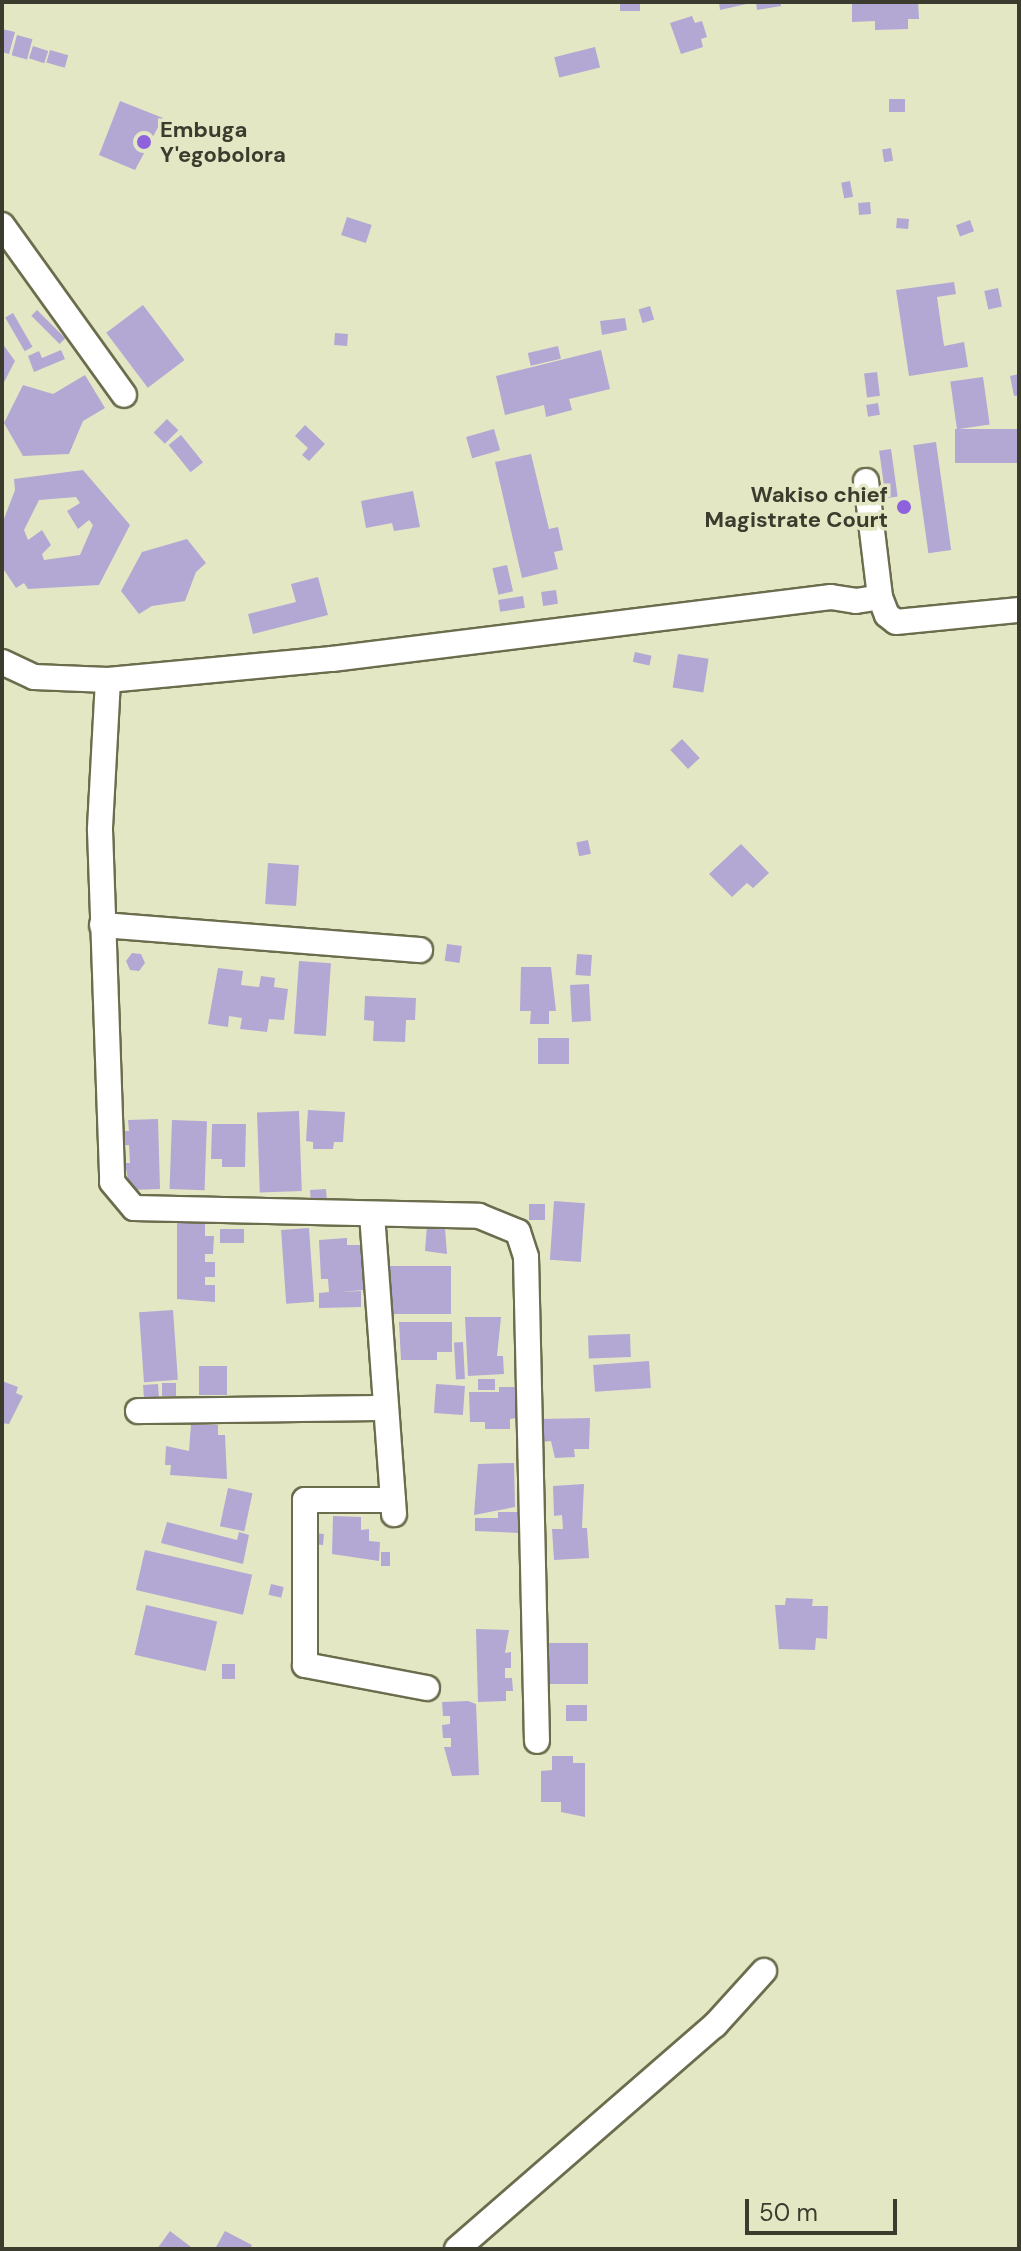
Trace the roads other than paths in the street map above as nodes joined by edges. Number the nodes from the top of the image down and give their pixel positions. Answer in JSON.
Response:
{"nodes":[{"id":1,"x":2,"y":225,"type":"edge"},
{"id":2,"x":124,"y":395,"type":"dead end"},
{"id":3,"x":866,"y":481,"type":"dead end"},
{"id":4,"x":880,"y":597,"type":"junction"},
{"id":5,"x":1019,"y":610,"type":"edge"},
{"id":6,"x":2,"y":662,"type":"edge"},
{"id":7,"x":108,"y":680,"type":"junction"},
{"id":8,"x":102,"y":925,"type":"junction"},
{"id":9,"x":420,"y":950,"type":"dead end"},
{"id":10,"x":372,"y":1214,"type":"junction"},
{"id":11,"x":386,"y":1408,"type":"junction"},
{"id":12,"x":138,"y":1411,"type":"dead end"},
{"id":13,"x":427,"y":1688,"type":"dead end"},
{"id":14,"x":537,"y":1741,"type":"dead end"},
{"id":15,"x":764,"y":1971,"type":"dead end"},
{"id":16,"x":457,"y":2249,"type":"edge"}],
"edges":[{"from":1,"to":2,"type":"street"},
{"from":3,"to":4,"type":"street"},
{"from":4,"to":5,"type":"street"},
{"from":4,"to":7,"type":"street"},
{"from":6,"to":7,"type":"street"},
{"from":7,"to":8,"type":"street"},
{"from":8,"to":9,"type":"street"},
{"from":8,"to":10,"type":"street"},
{"from":10,"to":11,"type":"street"},
{"from":10,"to":14,"type":"street"},
{"from":11,"to":12,"type":"street"},
{"from":11,"to":13,"type":"street"},
{"from":15,"to":16,"type":"street"}]}
